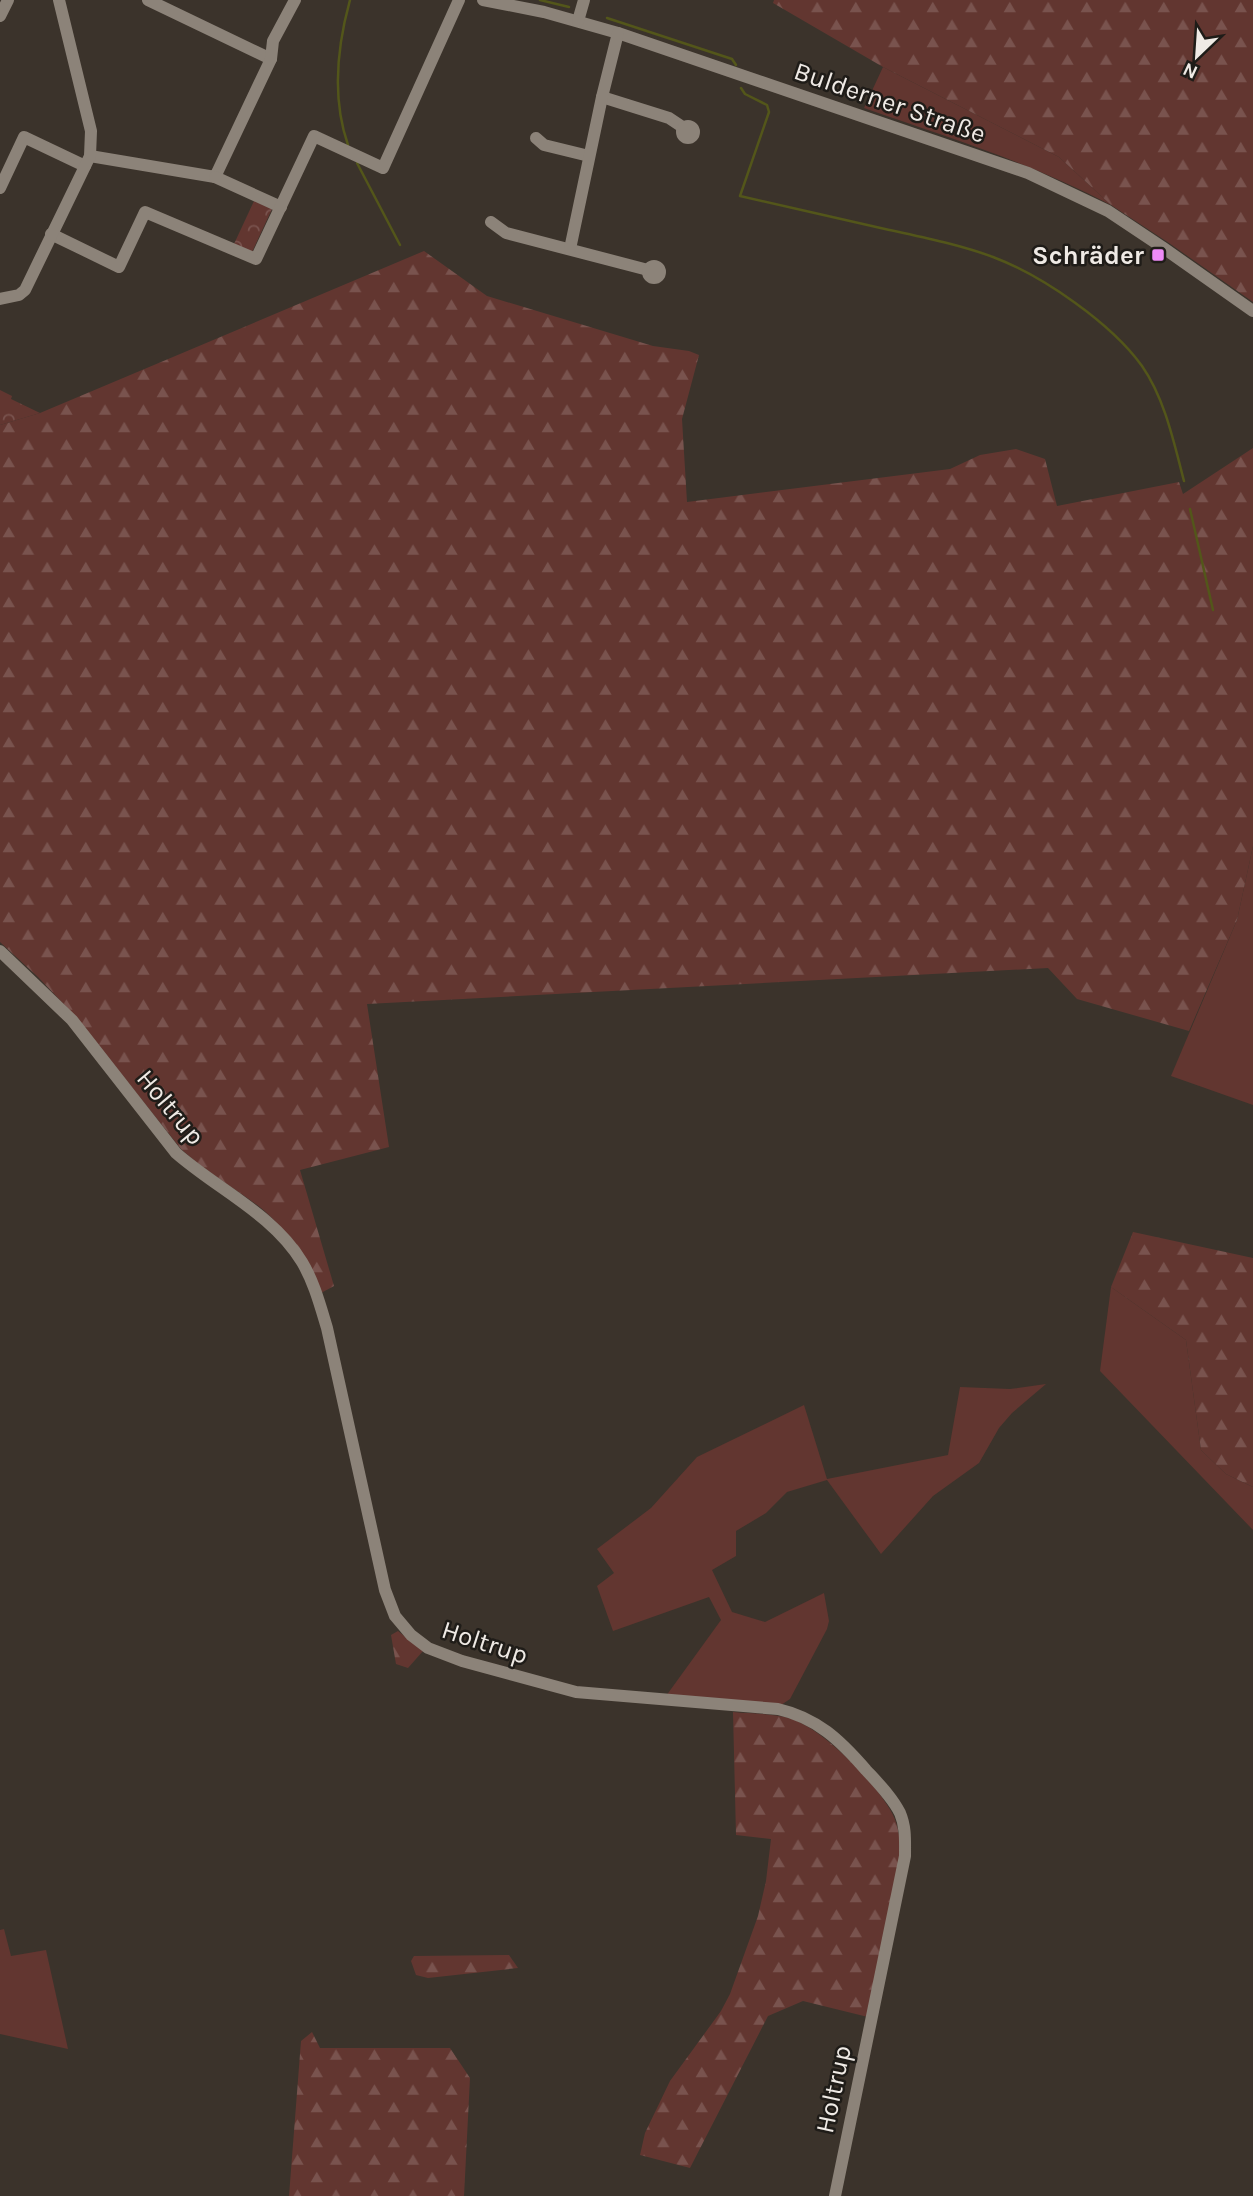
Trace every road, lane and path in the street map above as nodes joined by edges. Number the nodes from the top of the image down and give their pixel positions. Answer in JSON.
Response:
{"nodes":[{"id":1,"x":8,"y":0,"type":"edge"},
{"id":2,"x":59,"y":0,"type":"edge"},
{"id":3,"x":148,"y":0,"type":"edge"},
{"id":4,"x":295,"y":0,"type":"edge"},
{"id":5,"x":459,"y":0,"type":"edge"},
{"id":6,"x":483,"y":0,"type":"edge"},
{"id":7,"x":584,"y":0,"type":"edge"},
{"id":8,"x":0,"y":16,"type":"edge"},
{"id":9,"x":578,"y":20,"type":"junction"},
{"id":10,"x":618,"y":33,"type":"junction"},
{"id":11,"x":271,"y":59,"type":"junction"},
{"id":12,"x":602,"y":96,"type":"junction"},
{"id":13,"x":684,"y":128,"type":"dead end"},
{"id":14,"x":536,"y":138,"type":"dead end"},
{"id":15,"x":589,"y":156,"type":"junction"},
{"id":16,"x":87,"y":161,"type":"junction"},
{"id":17,"x":215,"y":177,"type":"junction"},
{"id":18,"x":0,"y":188,"type":"edge"},
{"id":19,"x":281,"y":207,"type":"junction"},
{"id":20,"x":491,"y":222,"type":"dead end"},
{"id":21,"x":51,"y":234,"type":"junction"},
{"id":22,"x":570,"y":249,"type":"junction"},
{"id":23,"x":648,"y":270,"type":"dead end"},
{"id":24,"x":0,"y":299,"type":"edge"},
{"id":25,"x":1253,"y":311,"type":"edge"},
{"id":26,"x":0,"y":951,"type":"edge"},
{"id":27,"x":835,"y":2196,"type":"edge"}],
"edges":[{"from":1,"to":8,"type":"street"},
{"from":2,"to":16,"type":"street"},
{"from":3,"to":11,"type":"street"},
{"from":4,"to":11,"type":"street"},
{"from":5,"to":19,"type":"street"},
{"from":6,"to":9,"type":"street","name":"Bulderner Straße"},
{"from":7,"to":9,"type":"street"},
{"from":9,"to":10,"type":"street","name":"Bulderner Straße"},
{"from":10,"to":12,"type":"street"},
{"from":10,"to":25,"type":"street","name":"Bulderner Straße"},
{"from":11,"to":17,"type":"street"},
{"from":12,"to":13,"type":"street"},
{"from":12,"to":15,"type":"street"},
{"from":14,"to":15,"type":"street"},
{"from":15,"to":22,"type":"street"},
{"from":16,"to":17,"type":"street"},
{"from":16,"to":18,"type":"street"},
{"from":16,"to":21,"type":"street"},
{"from":17,"to":19,"type":"street"},
{"from":19,"to":21,"type":"street"},
{"from":20,"to":22,"type":"street"},
{"from":21,"to":24,"type":"street"},
{"from":22,"to":23,"type":"street"},
{"from":26,"to":27,"type":"street","name":"Holtrup"}]}
